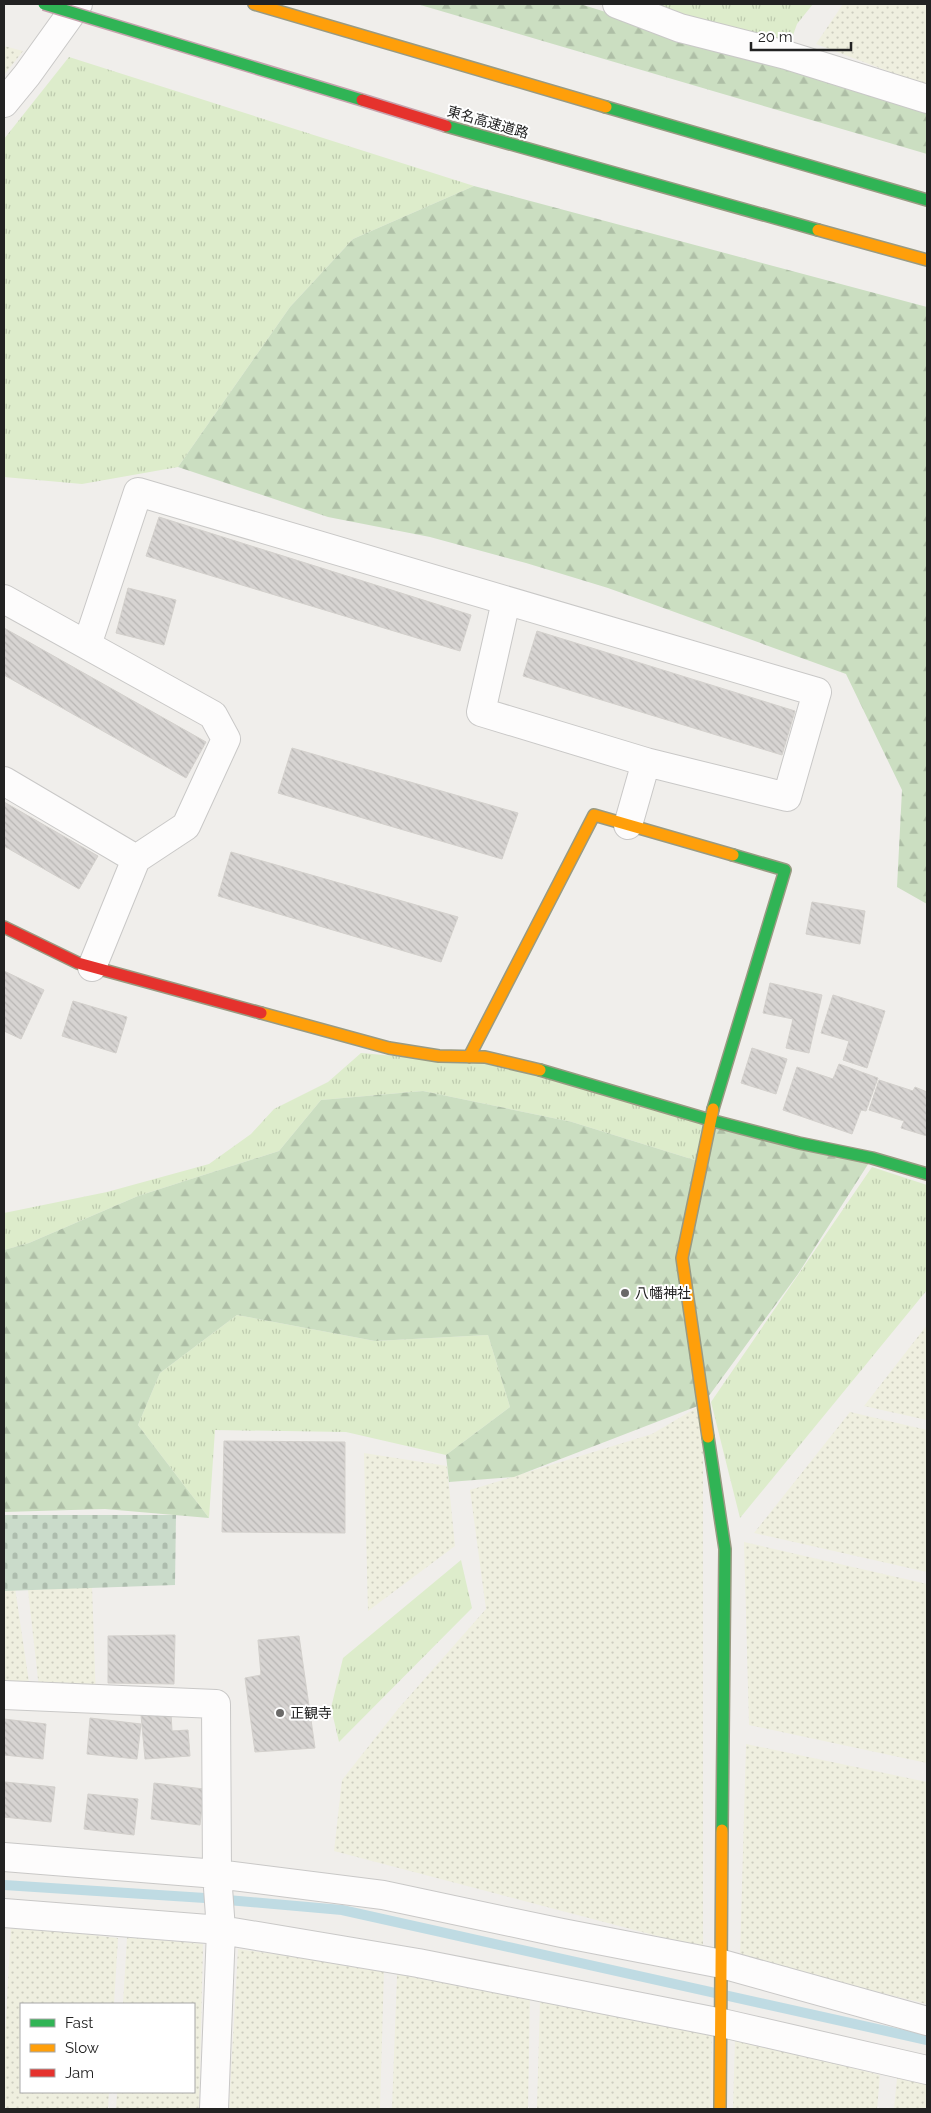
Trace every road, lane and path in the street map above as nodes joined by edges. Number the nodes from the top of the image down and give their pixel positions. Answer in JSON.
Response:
{"nodes":[{"id":1,"x":44,"y":4,"type":"edge"},
{"id":2,"x":78,"y":4,"type":"edge"},
{"id":3,"x":254,"y":4,"type":"edge"},
{"id":4,"x":617,"y":4,"type":"edge"},
{"id":5,"x":927,"y":99,"type":"edge"},
{"id":6,"x":4,"y":103,"type":"edge"},
{"id":7,"x":927,"y":200,"type":"edge"},
{"id":8,"x":927,"y":260,"type":"edge"},
{"id":9,"x":4,"y":599,"type":"edge"},
{"id":10,"x":506,"y":601,"type":"junction"},
{"id":11,"x":87,"y":645,"type":"junction"},
{"id":12,"x":646,"y":762,"type":"junction"},
{"id":13,"x":4,"y":781,"type":"edge"},
{"id":14,"x":628,"y":825,"type":"junction"},
{"id":15,"x":136,"y":859,"type":"junction"},
{"id":16,"x":4,"y":927,"type":"edge"},
{"id":17,"x":92,"y":967,"type":"junction"},
{"id":18,"x":469,"y":1057,"type":"junction"},
{"id":19,"x":710,"y":1120,"type":"junction"},
{"id":20,"x":927,"y":1174,"type":"edge"},
{"id":21,"x":4,"y":1695,"type":"edge"},
{"id":22,"x":4,"y":1856,"type":"edge"},
{"id":23,"x":217,"y":1879,"type":"junction"},
{"id":24,"x":4,"y":1913,"type":"edge"},
{"id":25,"x":221,"y":1924,"type":"junction"},
{"id":26,"x":722,"y":1969,"type":"junction"},
{"id":27,"x":722,"y":2014,"type":"junction"},
{"id":28,"x":927,"y":2021,"type":"edge"},
{"id":29,"x":927,"y":2070,"type":"edge"},
{"id":30,"x":214,"y":2109,"type":"edge"},
{"id":31,"x":720,"y":2109,"type":"edge"}],
"edges":[{"from":1,"to":8,"type":"main road","name":"東名高速道路","bridge":true},
{"from":2,"to":6,"type":"street"},
{"from":3,"to":7,"type":"main road"},
{"from":4,"to":5,"type":"street"},
{"from":9,"to":11,"type":"street"},
{"from":10,"to":11,"type":"street"},
{"from":10,"to":12,"type":"street"},
{"from":10,"to":12,"type":"street"},
{"from":11,"to":15,"type":"street"},
{"from":12,"to":14,"type":"street"},
{"from":13,"to":15,"type":"street"},
{"from":14,"to":18,"type":"main road"},
{"from":14,"to":19,"type":"main road"},
{"from":15,"to":17,"type":"street"},
{"from":16,"to":17,"type":"main road"},
{"from":17,"to":18,"type":"main road"},
{"from":18,"to":19,"type":"main road"},
{"from":19,"to":20,"type":"main road"},
{"from":19,"to":26,"type":"main road"},
{"from":21,"to":23,"type":"street"},
{"from":22,"to":23,"type":"street"},
{"from":23,"to":25,"type":"street"},
{"from":23,"to":26,"type":"street"},
{"from":24,"to":25,"type":"street"},
{"from":25,"to":27,"type":"street"},
{"from":25,"to":30,"type":"street"},
{"from":26,"to":27,"type":"main road"},
{"from":26,"to":28,"type":"street"},
{"from":27,"to":29,"type":"street"},
{"from":27,"to":31,"type":"main road"}]}
